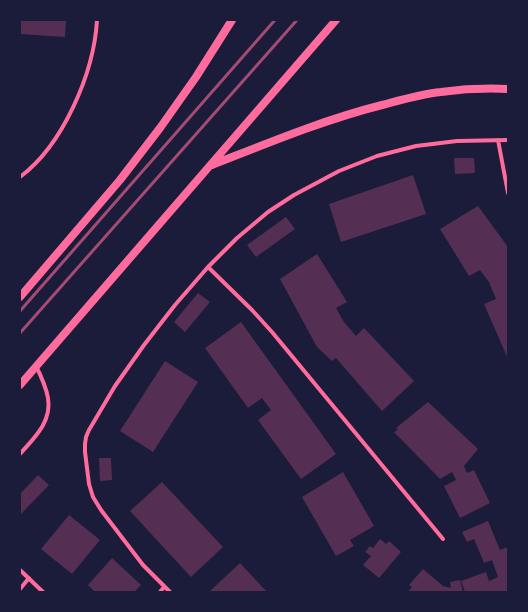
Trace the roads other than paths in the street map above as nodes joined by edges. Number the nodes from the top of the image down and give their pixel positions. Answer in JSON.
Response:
{"nodes":[{"id":1,"x":97,"y":20,"type":"edge"},
{"id":2,"x":232,"y":20,"type":"edge"},
{"id":3,"x":336,"y":20,"type":"edge"},
{"id":4,"x":508,"y":89,"type":"edge"},
{"id":5,"x":498,"y":140,"type":"junction"},
{"id":6,"x":508,"y":140,"type":"edge"},
{"id":7,"x":210,"y":166,"type":"junction"},
{"id":8,"x":20,"y":177,"type":"edge"},
{"id":9,"x":508,"y":193,"type":"edge"},
{"id":10,"x":208,"y":267,"type":"junction"},
{"id":11,"x":20,"y":297,"type":"edge"},
{"id":12,"x":36,"y":366,"type":"junction"},
{"id":13,"x":20,"y":385,"type":"edge"},
{"id":14,"x":20,"y":454,"type":"edge"},
{"id":15,"x":443,"y":539,"type":"dead end"},
{"id":16,"x":20,"y":570,"type":"edge"},
{"id":17,"x":29,"y":578,"type":"junction"},
{"id":18,"x":164,"y":587,"type":"junction"},
{"id":19,"x":20,"y":589,"type":"edge"},
{"id":20,"x":43,"y":592,"type":"edge"},
{"id":21,"x":160,"y":592,"type":"edge"},
{"id":22,"x":170,"y":592,"type":"edge"}],
"edges":[{"from":1,"to":8,"type":"street"},
{"from":2,"to":11,"type":"main road"},
{"from":3,"to":7,"type":"main road"},
{"from":4,"to":7,"type":"main road"},
{"from":5,"to":6,"type":"street"},
{"from":5,"to":9,"type":"street"},
{"from":5,"to":10,"type":"street"},
{"from":7,"to":12,"type":"main road"},
{"from":10,"to":15,"type":"street"},
{"from":10,"to":18,"type":"street"},
{"from":12,"to":13,"type":"main road"},
{"from":12,"to":14,"type":"street"},
{"from":16,"to":17,"type":"street"},
{"from":17,"to":19,"type":"street"},
{"from":17,"to":20,"type":"street"},
{"from":18,"to":21,"type":"street"},
{"from":18,"to":22,"type":"street"}]}
